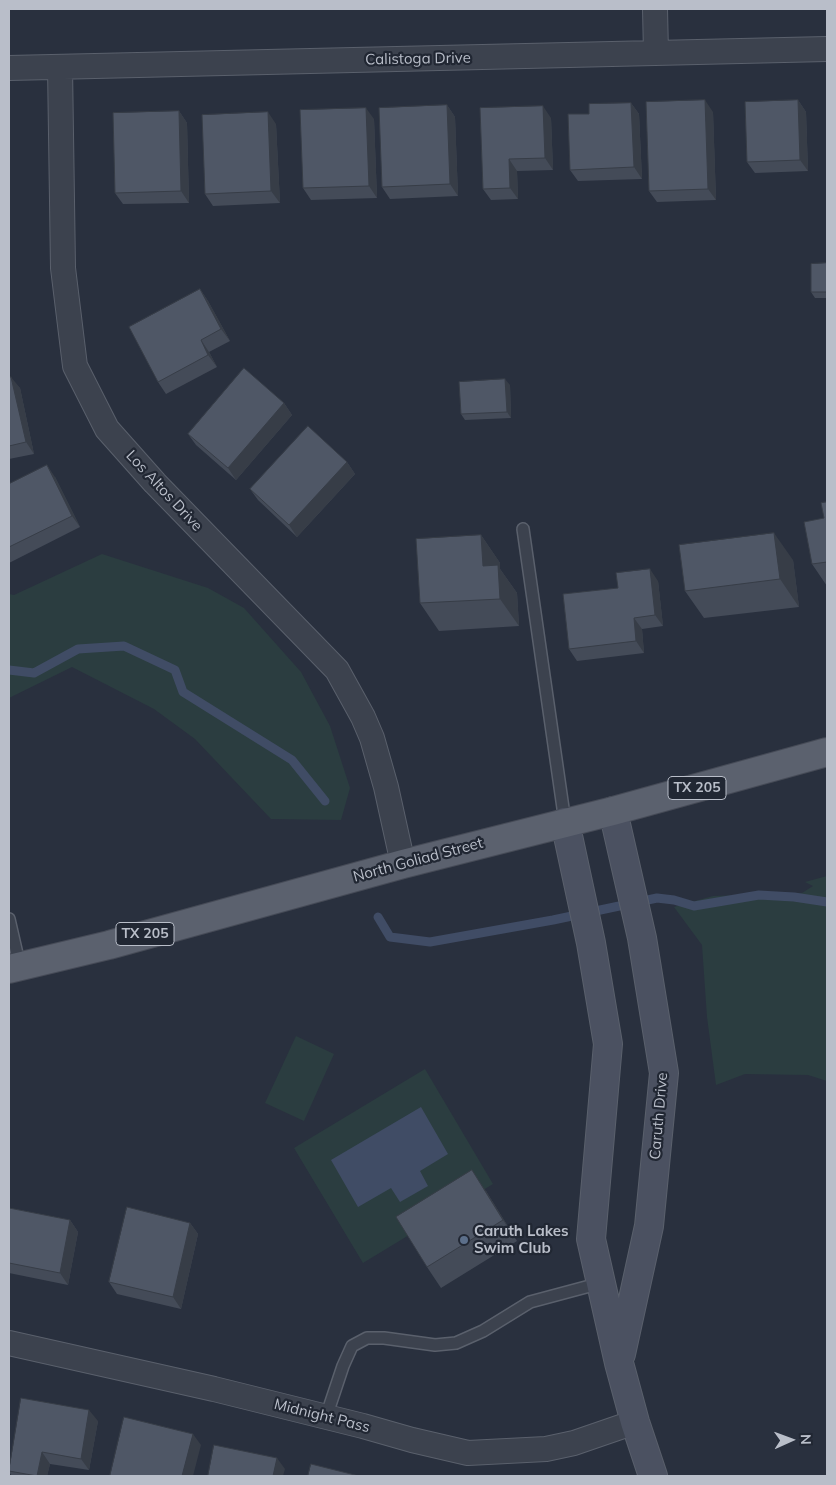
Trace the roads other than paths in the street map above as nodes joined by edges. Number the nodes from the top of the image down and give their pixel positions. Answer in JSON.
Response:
{"nodes":[{"id":1,"x":655,"y":9,"type":"edge"},
{"id":2,"x":827,"y":50,"type":"edge"},
{"id":3,"x":656,"y":53,"type":"junction"},
{"id":4,"x":60,"y":67,"type":"junction"},
{"id":5,"x":9,"y":68,"type":"edge"},
{"id":6,"x":523,"y":529,"type":"dead end"},
{"id":7,"x":827,"y":752,"type":"edge"},
{"id":8,"x":613,"y":810,"type":"junction"},
{"id":9,"x":565,"y":822,"type":"junction"},
{"id":10,"x":403,"y":864,"type":"junction"},
{"id":11,"x":9,"y":919,"type":"edge"},
{"id":12,"x":14,"y":968,"type":"edge"},
{"id":13,"x":601,"y":1283,"type":"junction"},
{"id":14,"x":9,"y":1343,"type":"edge"},
{"id":15,"x":619,"y":1363,"type":"junction"},
{"id":16,"x":326,"y":1417,"type":"junction"},
{"id":17,"x":635,"y":1422,"type":"junction"},
{"id":18,"x":652,"y":1476,"type":"edge"}],
"edges":[{"from":1,"to":3,"type":"street"},
{"from":2,"to":3,"type":"street","name":"Calistoga Drive"},
{"from":3,"to":4,"type":"street","name":"Calistoga Drive"},
{"from":4,"to":5,"type":"street","name":"Calistoga Drive"},
{"from":4,"to":10,"type":"street","name":"Los Altos Drive"},
{"from":6,"to":9,"type":"lane"},
{"from":7,"to":8,"type":"main road","name":"North Goliad Street","number":"TX 205"},
{"from":8,"to":9,"type":"main road","name":"North Goliad Street","number":"TX 205"},
{"from":8,"to":15,"type":"street","name":"Caruth Drive"},
{"from":9,"to":10,"type":"main road","name":"North Goliad Street","number":"TX 205"},
{"from":9,"to":13,"type":"street","name":"Caruth Drive"},
{"from":10,"to":12,"type":"main road","name":"North Goliad Street","number":"TX 205"},
{"from":11,"to":12,"type":"lane"},
{"from":13,"to":15,"type":"street","name":"Caruth Drive"},
{"from":13,"to":16,"type":"lane"},
{"from":14,"to":16,"type":"street","name":"Midnight Pass"},
{"from":15,"to":17,"type":"street","name":"Caruth Drive"},
{"from":16,"to":17,"type":"street","name":"Midnight Pass"},
{"from":17,"to":18,"type":"street","name":"Caruth Drive"}]}
